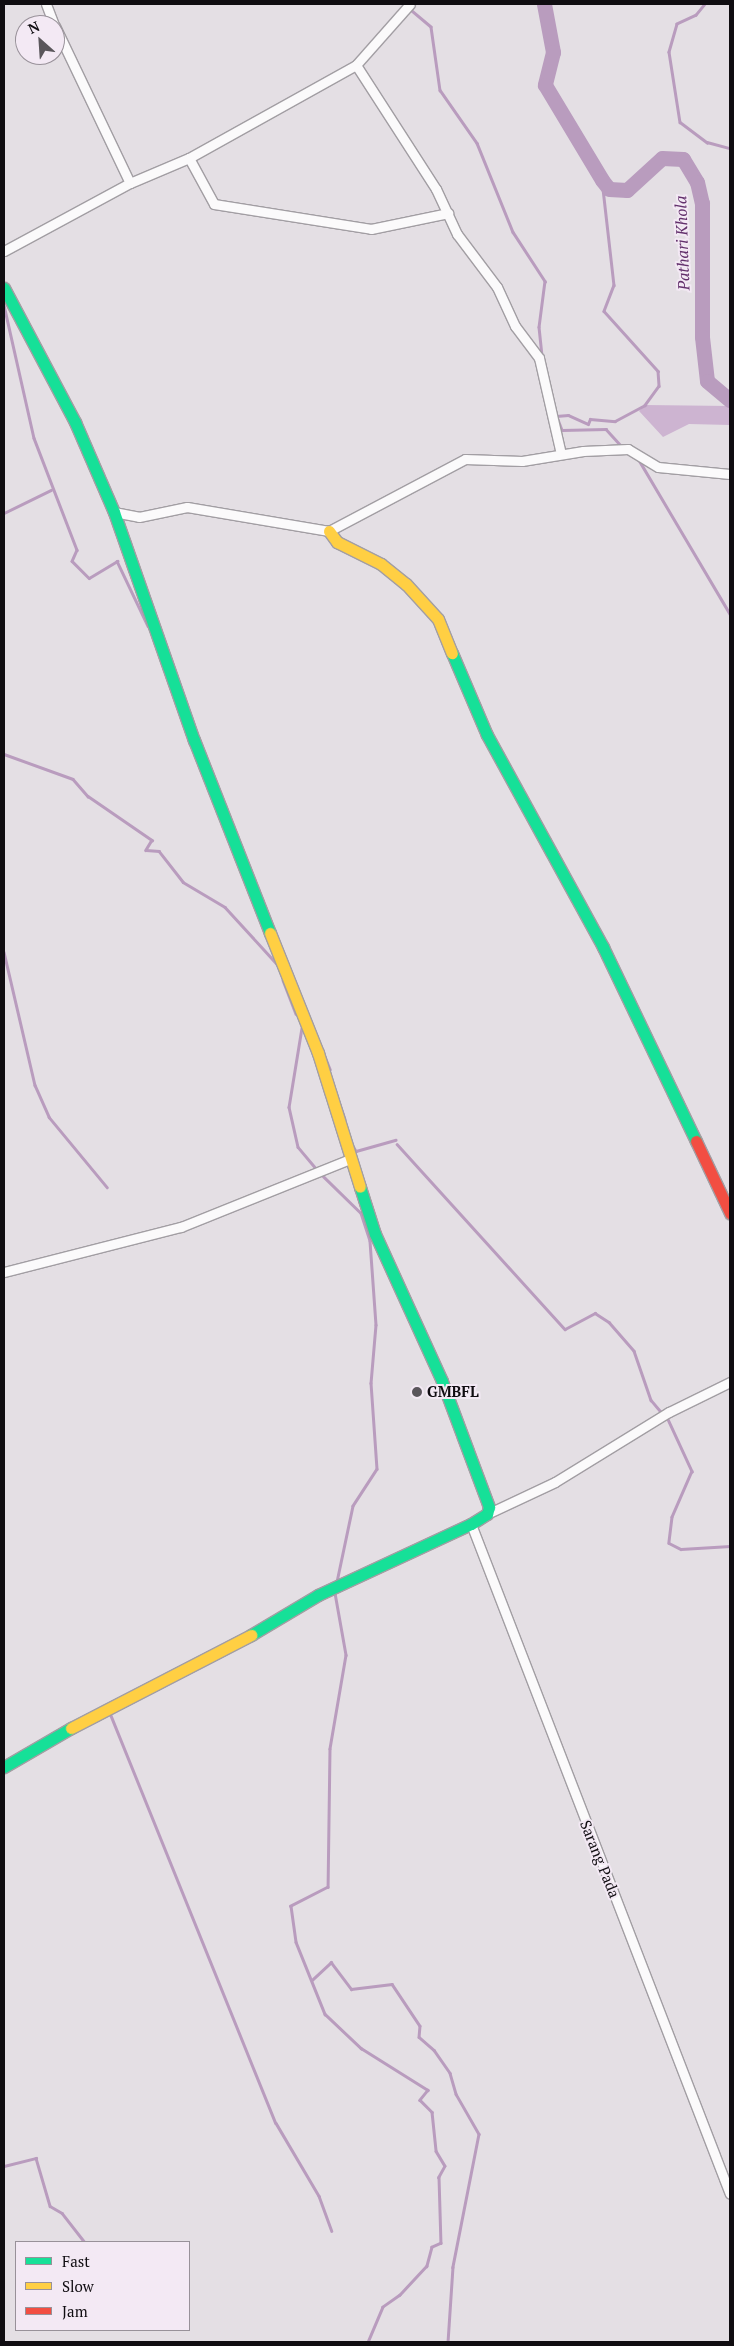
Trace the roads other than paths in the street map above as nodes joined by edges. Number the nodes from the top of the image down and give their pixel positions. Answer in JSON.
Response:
{"nodes":[{"id":1,"x":410,"y":4,"type":"edge"},
{"id":2,"x":65,"y":47,"type":"edge"},
{"id":3,"x":356,"y":65,"type":"junction"},
{"id":4,"x":189,"y":158,"type":"junction"},
{"id":5,"x":130,"y":183,"type":"junction"},
{"id":6,"x":448,"y":213,"type":"junction"},
{"id":7,"x":4,"y":251,"type":"edge"},
{"id":8,"x":4,"y":288,"type":"edge"},
{"id":9,"x":562,"y":454,"type":"junction"},
{"id":10,"x":730,"y":474,"type":"edge"},
{"id":11,"x":114,"y":512,"type":"junction"},
{"id":12,"x":329,"y":531,"type":"junction"},
{"id":13,"x":350,"y":1159,"type":"junction"},
{"id":14,"x":730,"y":1213,"type":"edge"},
{"id":15,"x":4,"y":1272,"type":"edge"},
{"id":16,"x":730,"y":1382,"type":"edge"},
{"id":17,"x":487,"y":1514,"type":"junction"},
{"id":18,"x":471,"y":1524,"type":"junction"},
{"id":19,"x":4,"y":1767,"type":"edge"},
{"id":20,"x":730,"y":2194,"type":"edge"}],
"edges":[{"from":1,"to":3,"type":"street"},
{"from":2,"to":5,"type":"street"},
{"from":3,"to":4,"type":"street"},
{"from":3,"to":6,"type":"street"},
{"from":4,"to":5,"type":"street"},
{"from":4,"to":6,"type":"street"},
{"from":5,"to":7,"type":"street"},
{"from":6,"to":9,"type":"street"},
{"from":8,"to":11,"type":"street"},
{"from":9,"to":10,"type":"street"},
{"from":9,"to":12,"type":"street"},
{"from":11,"to":12,"type":"street"},
{"from":11,"to":13,"type":"street"},
{"from":12,"to":14,"type":"street"},
{"from":13,"to":15,"type":"street"},
{"from":13,"to":17,"type":"street"},
{"from":16,"to":17,"type":"street"},
{"from":17,"to":18,"type":"street"},
{"from":18,"to":19,"type":"street"},
{"from":18,"to":20,"type":"street","name":"Sarang Pada"}]}
